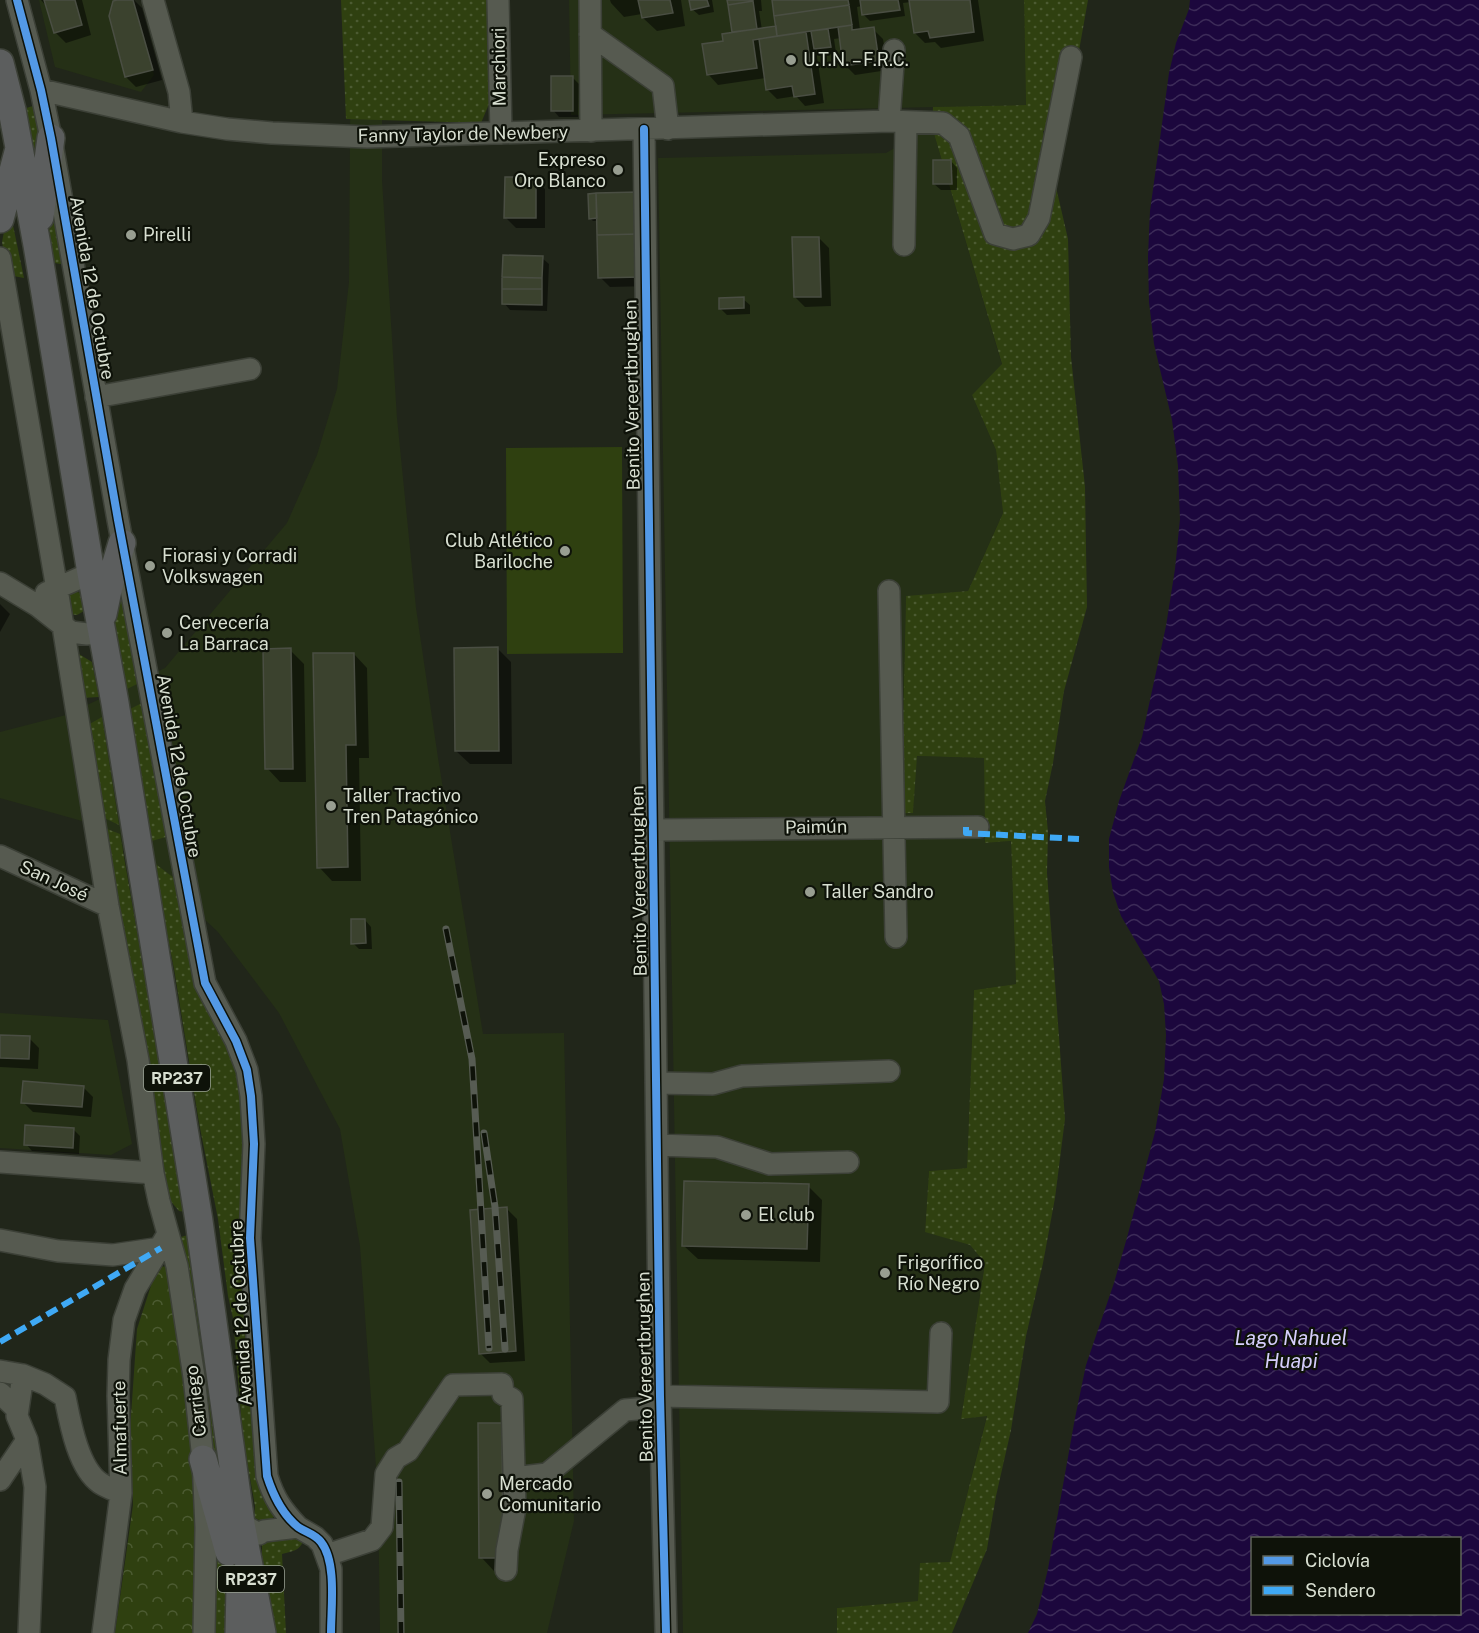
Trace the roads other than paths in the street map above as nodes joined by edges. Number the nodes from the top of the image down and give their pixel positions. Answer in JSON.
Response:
{"nodes":[{"id":1,"x":17,"y":0,"type":"edge"},
{"id":2,"x":153,"y":0,"type":"edge"},
{"id":3,"x":498,"y":0,"type":"edge"},
{"id":4,"x":590,"y":0,"type":"edge"},
{"id":5,"x":590,"y":34,"type":"junction"},
{"id":6,"x":894,"y":50,"type":"dead end"},
{"id":7,"x":1071,"y":57,"type":"dead end"},
{"id":8,"x":0,"y":63,"type":"edge"},
{"id":9,"x":41,"y":90,"type":"junction"},
{"id":10,"x":182,"y":122,"type":"junction"},
{"id":11,"x":898,"y":122,"type":"junction"},
{"id":12,"x":644,"y":129,"type":"junction"},
{"id":13,"x":668,"y":129,"type":"junction"},
{"id":14,"x":591,"y":130,"type":"junction"},
{"id":15,"x":501,"y":133,"type":"junction"},
{"id":16,"x":51,"y":138,"type":"junction"},
{"id":17,"x":19,"y":148,"type":"junction"},
{"id":18,"x":0,"y":219,"type":"edge"},
{"id":19,"x":37,"y":245,"type":"junction"},
{"id":20,"x":904,"y":245,"type":"dead end"},
{"id":21,"x":0,"y":258,"type":"edge"},
{"id":22,"x":250,"y":369,"type":"dead end"},
{"id":23,"x":96,"y":397,"type":"junction"},
{"id":24,"x":122,"y":543,"type":"junction"},
{"id":25,"x":91,"y":573,"type":"junction"},
{"id":26,"x":0,"y":583,"type":"edge"},
{"id":27,"x":57,"y":589,"type":"junction"},
{"id":28,"x":889,"y":591,"type":"dead end"},
{"id":29,"x":28,"y":600,"type":"junction"},
{"id":30,"x":63,"y":627,"type":"junction"},
{"id":31,"x":101,"y":630,"type":"junction"},
{"id":32,"x":894,"y":826,"type":"junction"},
{"id":33,"x":978,"y":827,"type":"dead end"},
{"id":34,"x":653,"y":830,"type":"junction"},
{"id":35,"x":0,"y":856,"type":"edge"},
{"id":36,"x":108,"y":906,"type":"junction"},
{"id":37,"x":896,"y":937,"type":"dead end"},
{"id":38,"x":889,"y":1071,"type":"dead end"},
{"id":39,"x":656,"y":1083,"type":"junction"},
{"id":40,"x":657,"y":1145,"type":"junction"},
{"id":41,"x":0,"y":1162,"type":"edge"},
{"id":42,"x":848,"y":1162,"type":"dead end"},
{"id":43,"x":153,"y":1173,"type":"junction"},
{"id":44,"x":199,"y":1221,"type":"junction"},
{"id":45,"x":0,"y":1240,"type":"edge"},
{"id":46,"x":164,"y":1241,"type":"junction"},
{"id":47,"x":941,"y":1333,"type":"dead end"},
{"id":48,"x":0,"y":1371,"type":"edge"},
{"id":49,"x":23,"y":1375,"type":"junction"},
{"id":50,"x":0,"y":1393,"type":"edge"},
{"id":51,"x":660,"y":1402,"type":"junction"},
{"id":52,"x":18,"y":1410,"type":"junction"},
{"id":53,"x":27,"y":1440,"type":"junction"},
{"id":54,"x":203,"y":1459,"type":"junction"},
{"id":55,"x":2,"y":1477,"type":"edge"},
{"id":56,"x":514,"y":1478,"type":"junction"},
{"id":57,"x":34,"y":1483,"type":"junction"},
{"id":58,"x":121,"y":1493,"type":"junction"},
{"id":59,"x":241,"y":1524,"type":"junction"},
{"id":60,"x":298,"y":1527,"type":"junction"},
{"id":61,"x":327,"y":1555,"type":"junction"},
{"id":62,"x":506,"y":1570,"type":"dead end"},
{"id":63,"x":240,"y":1606,"type":"junction"},
{"id":64,"x":29,"y":1633,"type":"edge"},
{"id":65,"x":103,"y":1633,"type":"edge"},
{"id":66,"x":204,"y":1633,"type":"edge"},
{"id":67,"x":239,"y":1633,"type":"edge"},
{"id":68,"x":262,"y":1633,"type":"edge"},
{"id":69,"x":331,"y":1633,"type":"edge"},
{"id":70,"x":666,"y":1633,"type":"edge"}],
"edges":[{"from":1,"to":9,"type":"street","name":"Avenida 12 de Octubre"},
{"from":2,"to":10,"type":"street"},
{"from":3,"to":15,"type":"street","name":"Marchiori"},
{"from":4,"to":5,"type":"street"},
{"from":5,"to":13,"type":"street"},
{"from":5,"to":14,"type":"street"},
{"from":6,"to":11,"type":"street"},
{"from":7,"to":11,"type":"street","name":"Fanny Taylor de Newbery"},
{"from":8,"to":17,"type":"main road","name":"Avenida 12 de Octubre","number":"RP237"},
{"from":9,"to":10,"type":"street","name":"Fanny Taylor de Newbery"},
{"from":9,"to":16,"type":"street","name":"Avenida 12 de Octubre"},
{"from":10,"to":15,"type":"street","name":"Fanny Taylor de Newbery"},
{"from":11,"to":13,"type":"street","name":"Fanny Taylor de Newbery"},
{"from":11,"to":20,"type":"street"},
{"from":12,"to":13,"type":"street","name":"Fanny Taylor de Newbery"},
{"from":12,"to":14,"type":"street","name":"Fanny Taylor de Newbery"},
{"from":12,"to":34,"type":"street","name":"Benito Vereertbrughen"},
{"from":14,"to":15,"type":"street","name":"Fanny Taylor de Newbery"},
{"from":16,"to":19,"type":"main road"},
{"from":16,"to":23,"type":"street","name":"Avenida 12 de Octubre"},
{"from":17,"to":18,"type":"main road"},
{"from":17,"to":19,"type":"main road","name":"Avenida 12 de Octubre","number":"RP237"},
{"from":19,"to":25,"type":"main road","name":"Avenida 12 de Octubre","number":"RP237"},
{"from":21,"to":27,"type":"street"},
{"from":22,"to":23,"type":"street"},
{"from":23,"to":24,"type":"street","name":"Avenida 12 de Octubre"},
{"from":24,"to":31,"type":"main road"},
{"from":24,"to":60,"type":"street","name":"Avenida 12 de Octubre"},
{"from":25,"to":27,"type":"street"},
{"from":25,"to":31,"type":"main road","name":"Avenida 12 de Octubre","number":"RP237"},
{"from":26,"to":29,"type":"street"},
{"from":27,"to":29,"type":"street"},
{"from":27,"to":30,"type":"street"},
{"from":28,"to":32,"type":"street"},
{"from":29,"to":30,"type":"street"},
{"from":30,"to":31,"type":"street"},
{"from":30,"to":36,"type":"street"},
{"from":31,"to":44,"type":"main road","name":"Avenida 12 de Octubre","number":"RP237"},
{"from":32,"to":33,"type":"street","name":"Paimún"},
{"from":32,"to":34,"type":"street","name":"Paimún"},
{"from":32,"to":37,"type":"street"},
{"from":34,"to":39,"type":"street","name":"Benito Vereertbrughen"},
{"from":35,"to":36,"type":"street","name":"San José"},
{"from":36,"to":43,"type":"street"},
{"from":38,"to":39,"type":"street"},
{"from":39,"to":40,"type":"street","name":"Benito Vereertbrughen"},
{"from":40,"to":42,"type":"street"},
{"from":40,"to":51,"type":"street","name":"Benito Vereertbrughen"},
{"from":41,"to":43,"type":"street"},
{"from":43,"to":46,"type":"street","name":"Carriego"},
{"from":44,"to":46,"type":"street"},
{"from":44,"to":59,"type":"main road","name":"Avenida 12 de Octubre","number":"RP237"},
{"from":45,"to":46,"type":"street"},
{"from":46,"to":54,"type":"street","name":"Carriego"},
{"from":46,"to":58,"type":"street","name":"Almafuerte"},
{"from":47,"to":51,"type":"street"},
{"from":48,"to":49,"type":"street"},
{"from":49,"to":52,"type":"street"},
{"from":49,"to":58,"type":"street"},
{"from":50,"to":52,"type":"street"},
{"from":51,"to":56,"type":"street"},
{"from":51,"to":70,"type":"street","name":"Benito Vereertbrughen"},
{"from":52,"to":53,"type":"street"},
{"from":53,"to":55,"type":"street"},
{"from":53,"to":57,"type":"street"},
{"from":54,"to":63,"type":"main road"},
{"from":54,"to":66,"type":"street","name":"Carriego"},
{"from":55,"to":57,"type":"street"},
{"from":56,"to":61,"type":"street"},
{"from":56,"to":62,"type":"street"},
{"from":57,"to":64,"type":"street"},
{"from":58,"to":65,"type":"street","name":"Almafuerte"},
{"from":59,"to":60,"type":"street"},
{"from":59,"to":63,"type":"main road","name":"Avenida 12 de Octubre","number":"RP237"},
{"from":59,"to":68,"type":"main road","name":"Avenida 12 de Octubre","number":"RP237"},
{"from":60,"to":61,"type":"street","name":"Avenida 12 de Octubre"},
{"from":61,"to":69,"type":"street"},
{"from":63,"to":67,"type":"main road","name":"Avenida 12 de Octubre","number":"RP237"}]}
